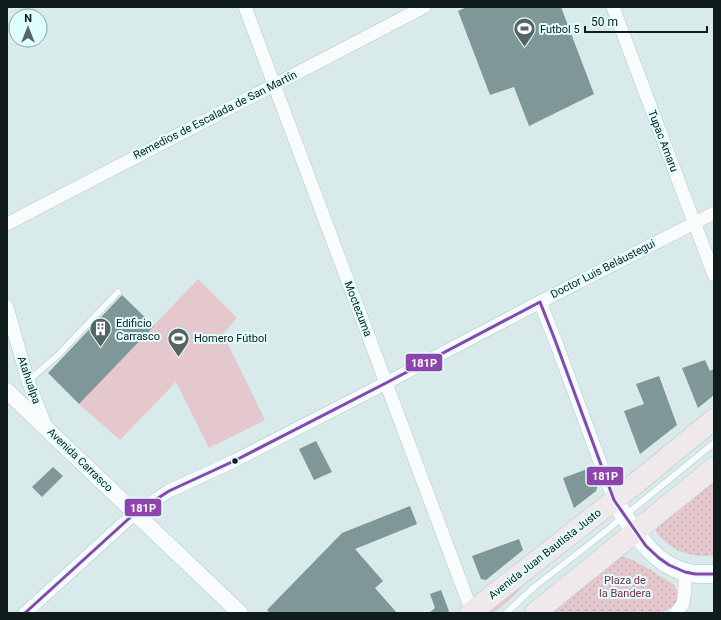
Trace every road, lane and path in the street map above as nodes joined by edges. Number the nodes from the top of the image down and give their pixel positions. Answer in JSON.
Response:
{"nodes":[{"id":1,"x":245,"y":7,"type":"edge"},
{"id":2,"x":424,"y":7,"type":"edge"},
{"id":3,"x":613,"y":7,"type":"edge"},
{"id":4,"x":274,"y":85,"type":"junction"},
{"id":5,"x":714,"y":212,"type":"edge"},
{"id":6,"x":694,"y":223,"type":"junction"},
{"id":7,"x":7,"y":224,"type":"edge"},
{"id":8,"x":714,"y":275,"type":"edge"},
{"id":9,"x":118,"y":292,"type":"dead end"},
{"id":10,"x":540,"y":302,"type":"junction"},
{"id":11,"x":7,"y":307,"type":"edge"},
{"id":12,"x":28,"y":381,"type":"junction"},
{"id":13,"x":386,"y":383,"type":"junction"},
{"id":14,"x":8,"y":392,"type":"edge"},
{"id":15,"x":714,"y":419,"type":"edge"},
{"id":16,"x":47,"y":429,"type":"junction"},
{"id":17,"x":714,"y":443,"type":"edge"},
{"id":18,"x":714,"y":468,"type":"edge"},
{"id":19,"x":135,"y":513,"type":"junction"},
{"id":20,"x":624,"y":516,"type":"junction"},
{"id":21,"x":685,"y":572,"type":"junction"},
{"id":22,"x":714,"y":574,"type":"edge"},
{"id":23,"x":237,"y":612,"type":"edge"},
{"id":24,"x":471,"y":612,"type":"edge"},
{"id":25,"x":25,"y":613,"type":"edge"},
{"id":26,"x":506,"y":613,"type":"edge"},
{"id":27,"x":535,"y":613,"type":"edge"},
{"id":28,"x":676,"y":613,"type":"edge"}],
"edges":[{"from":1,"to":4,"type":"street","name":"Moctezuma"},
{"from":2,"to":4,"type":"street","name":"Remedios de Escalada de San Martín"},
{"from":3,"to":6,"type":"street","name":"Tupac Amaru"},
{"from":4,"to":7,"type":"street","name":"Remedios de Escalada de San Martín"},
{"from":4,"to":13,"type":"street","name":"Moctezuma"},
{"from":5,"to":6,"type":"street","name":"Doctor Luis Beláustegui"},
{"from":6,"to":8,"type":"street","name":"Tupac Amaru"},
{"from":6,"to":10,"type":"street","name":"Doctor Luis Beláustegui"},
{"from":9,"to":12,"type":"lane"},
{"from":10,"to":13,"type":"street","name":"Doctor Luis Beláustegui"},
{"from":10,"to":20,"type":"street"},
{"from":11,"to":12,"type":"street","name":"Atahualpa"},
{"from":12,"to":16,"type":"street","name":"Atahualpa"},
{"from":13,"to":19,"type":"street","name":"Doctor Luis Beláustegui"},
{"from":13,"to":24,"type":"street","name":"Moctezuma"},
{"from":14,"to":16,"type":"street","name":"Avenida Carrasco"},
{"from":15,"to":20,"type":"main road","name":"Avenida Juan Bautista Justo"},
{"from":16,"to":19,"type":"street","name":"Avenida Carrasco"},
{"from":17,"to":20,"type":"lane"},
{"from":18,"to":20,"type":"main road","name":"Avenida Juan Bautista Justo"},
{"from":19,"to":23,"type":"street","name":"Avenida Carrasco"},
{"from":19,"to":25,"type":"street","name":"Doctor Luis Beláustegui"},
{"from":20,"to":21,"type":"main road"},
{"from":20,"to":24,"type":"main road","name":"Avenida Juan Bautista Justo"},
{"from":20,"to":26,"type":"lane"},
{"from":20,"to":27,"type":"main road","name":"Avenida Juan Bautista Justo"},
{"from":21,"to":22,"type":"main road"},
{"from":21,"to":28,"type":"street"}]}
